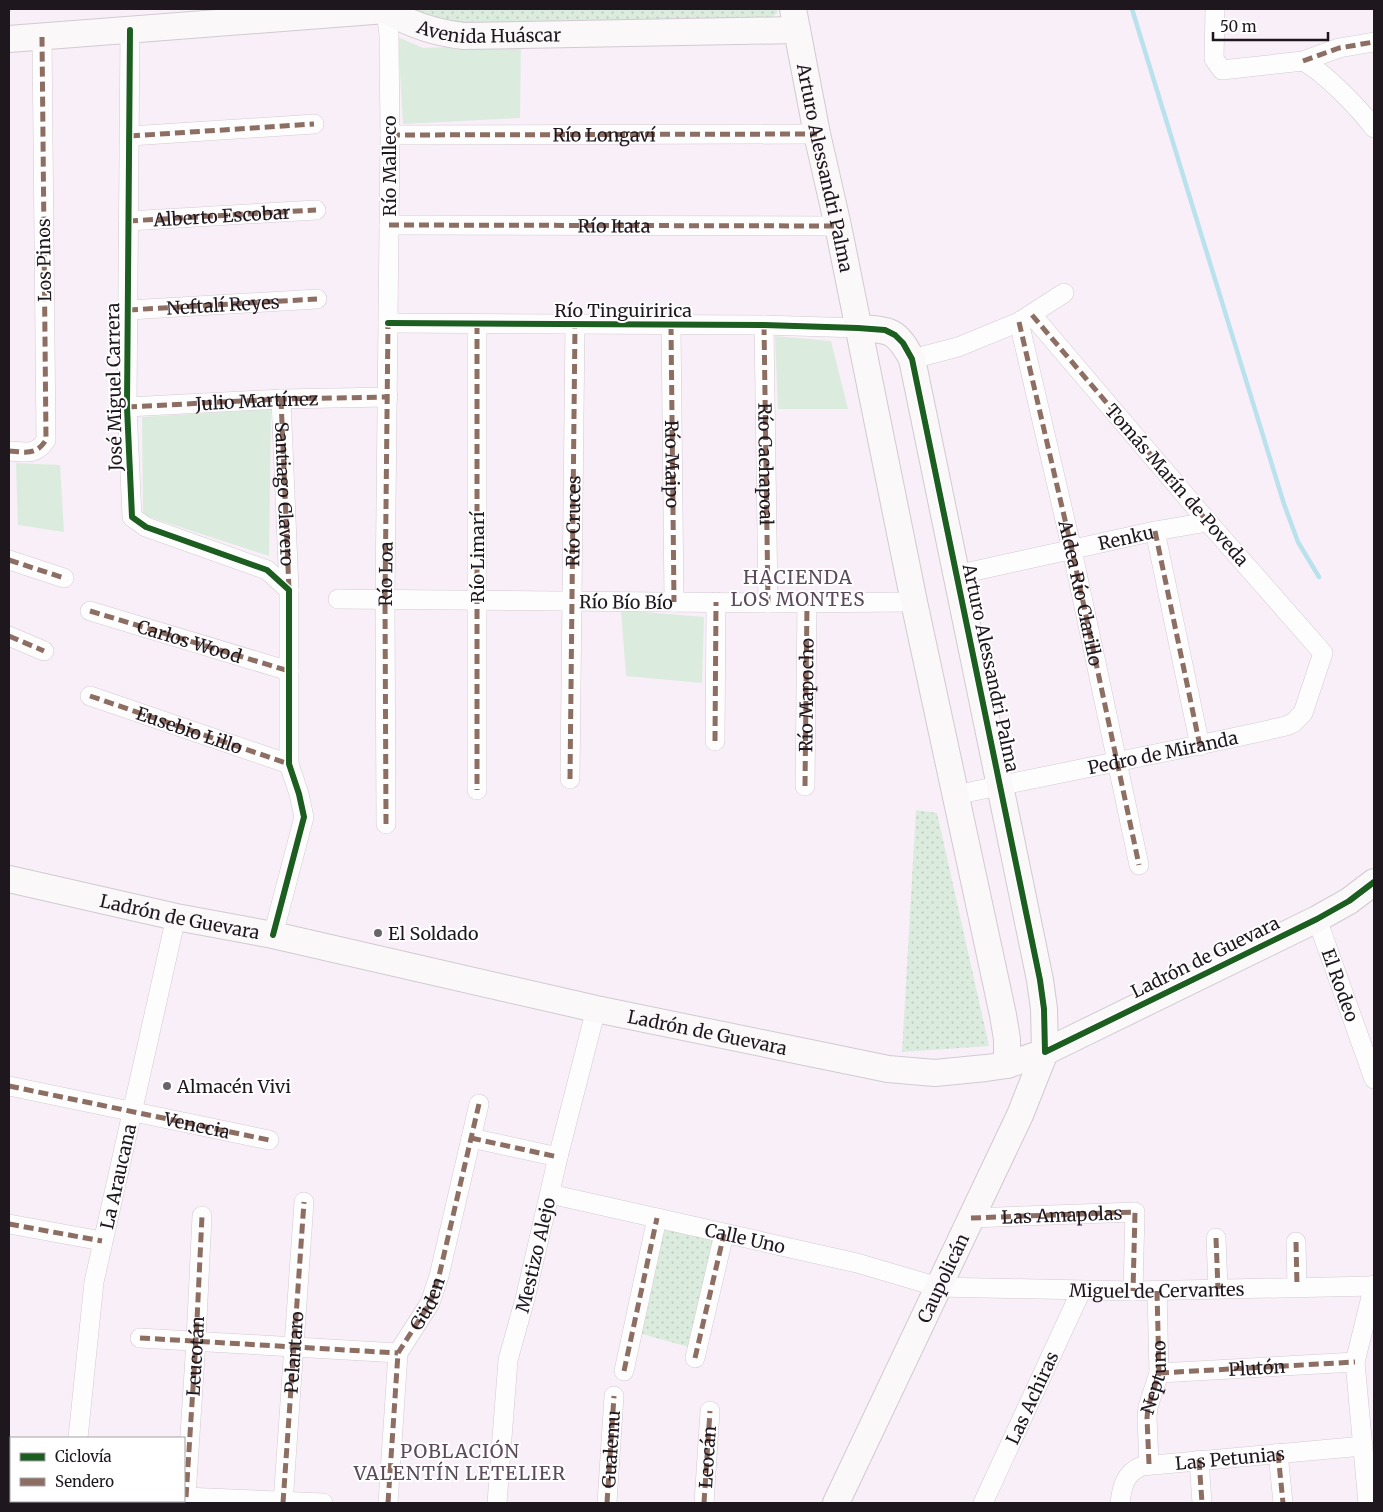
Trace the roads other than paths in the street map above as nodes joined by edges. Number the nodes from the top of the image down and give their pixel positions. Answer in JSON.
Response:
{"nodes":[{"id":1,"x":387,"y":9,"type":"edge"},
{"id":2,"x":1215,"y":9,"type":"edge"},
{"id":3,"x":340,"y":11,"type":"edge"},
{"id":4,"x":795,"y":19,"type":"edge"},
{"id":5,"x":130,"y":30,"type":"junction"},
{"id":6,"x":42,"y":37,"type":"junction"},
{"id":7,"x":9,"y":39,"type":"edge"},
{"id":8,"x":1374,"y":42,"type":"edge"},
{"id":9,"x":1303,"y":61,"type":"junction"},
{"id":10,"x":1373,"y":123,"type":"edge"},
{"id":11,"x":314,"y":124,"type":"dead end"},
{"id":12,"x":817,"y":134,"type":"junction"},
{"id":13,"x":390,"y":135,"type":"junction"},
{"id":14,"x":130,"y":136,"type":"junction"},
{"id":15,"x":316,"y":210,"type":"dead end"},
{"id":16,"x":128,"y":221,"type":"junction"},
{"id":17,"x":389,"y":225,"type":"junction"},
{"id":18,"x":838,"y":226,"type":"junction"},
{"id":19,"x":1064,"y":293,"type":"dead end"},
{"id":20,"x":318,"y":299,"type":"dead end"},
{"id":21,"x":128,"y":310,"type":"junction"},
{"id":22,"x":1025,"y":318,"type":"junction"},
{"id":23,"x":388,"y":323,"type":"junction"},
{"id":24,"x":477,"y":324,"type":"junction"},
{"id":25,"x":575,"y":325,"type":"junction"},
{"id":26,"x":671,"y":325,"type":"junction"},
{"id":27,"x":764,"y":325,"type":"junction"},
{"id":28,"x":858,"y":328,"type":"junction"},
{"id":29,"x":912,"y":359,"type":"junction"},
{"id":30,"x":388,"y":397,"type":"junction"},
{"id":31,"x":282,"y":399,"type":"junction"},
{"id":32,"x":127,"y":407,"type":"junction"},
{"id":33,"x":9,"y":451,"type":"edge"},
{"id":34,"x":1208,"y":522,"type":"junction"},
{"id":35,"x":1155,"y":531,"type":"junction"},
{"id":36,"x":1072,"y":550,"type":"junction"},
{"id":37,"x":9,"y":560,"type":"edge"},
{"id":38,"x":956,"y":575,"type":"junction"},
{"id":39,"x":64,"y":578,"type":"dead end"},
{"id":40,"x":288,"y":590,"type":"junction"},
{"id":41,"x":338,"y":599,"type":"dead end"},
{"id":42,"x":385,"y":599,"type":"junction"},
{"id":43,"x":476,"y":600,"type":"junction"},
{"id":44,"x":571,"y":601,"type":"junction"},
{"id":45,"x":674,"y":602,"type":"junction"},
{"id":46,"x":716,"y":602,"type":"junction"},
{"id":47,"x":914,"y":602,"type":"junction"},
{"id":48,"x":768,"y":603,"type":"junction"},
{"id":49,"x":807,"y":603,"type":"junction"},
{"id":50,"x":90,"y":611,"type":"dead end"},
{"id":51,"x":9,"y":636,"type":"edge"},
{"id":52,"x":44,"y":651,"type":"dead end"},
{"id":53,"x":1323,"y":653,"type":"joint"},
{"id":54,"x":289,"y":671,"type":"junction"},
{"id":55,"x":90,"y":696,"type":"dead end"},
{"id":56,"x":715,"y":741,"type":"dead end"},
{"id":57,"x":1200,"y":746,"type":"junction"},
{"id":58,"x":1116,"y":761,"type":"junction"},
{"id":59,"x":289,"y":764,"type":"junction"},
{"id":60,"x":570,"y":779,"type":"dead end"},
{"id":61,"x":805,"y":786,"type":"dead end"},
{"id":62,"x":1000,"y":786,"type":"junction"},
{"id":63,"x":477,"y":790,"type":"dead end"},
{"id":64,"x":956,"y":795,"type":"junction"},
{"id":65,"x":386,"y":824,"type":"dead end"},
{"id":66,"x":1139,"y":865,"type":"dead end"},
{"id":67,"x":9,"y":879,"type":"edge"},
{"id":68,"x":1374,"y":882,"type":"edge"},
{"id":69,"x":176,"y":917,"type":"junction"},
{"id":70,"x":1317,"y":919,"type":"junction"},
{"id":71,"x":273,"y":935,"type":"junction"},
{"id":72,"x":596,"y":1009,"type":"junction"},
{"id":73,"x":1046,"y":1052,"type":"junction"},
{"id":74,"x":996,"y":1067,"type":"junction"},
{"id":75,"x":1374,"y":1079,"type":"edge"},
{"id":76,"x":9,"y":1086,"type":"edge"},
{"id":77,"x":479,"y":1104,"type":"dead end"},
{"id":78,"x":131,"y":1112,"type":"junction"},
{"id":79,"x":1020,"y":1115,"type":"junction"},
{"id":80,"x":471,"y":1138,"type":"junction"},
{"id":81,"x":269,"y":1140,"type":"dead end"},
{"id":82,"x":558,"y":1157,"type":"junction"},
{"id":83,"x":550,"y":1194,"type":"junction"},
{"id":84,"x":304,"y":1202,"type":"dead end"},
{"id":85,"x":202,"y":1216,"type":"dead end"},
{"id":86,"x":657,"y":1218,"type":"junction"},
{"id":87,"x":971,"y":1218,"type":"junction"},
{"id":88,"x":9,"y":1224,"type":"edge"},
{"id":89,"x":724,"y":1234,"type":"junction"},
{"id":90,"x":1216,"y":1238,"type":"dead end"},
{"id":91,"x":102,"y":1241,"type":"junction"},
{"id":92,"x":1296,"y":1242,"type":"dead end"},
{"id":93,"x":1374,"y":1285,"type":"edge"},
{"id":94,"x":1297,"y":1286,"type":"junction"},
{"id":95,"x":938,"y":1287,"type":"junction"},
{"id":96,"x":1218,"y":1289,"type":"junction"},
{"id":97,"x":1081,"y":1291,"type":"junction"},
{"id":98,"x":1132,"y":1291,"type":"junction"},
{"id":99,"x":1157,"y":1291,"type":"junction"},
{"id":100,"x":140,"y":1338,"type":"dead end"},
{"id":101,"x":196,"y":1341,"type":"junction"},
{"id":102,"x":294,"y":1346,"type":"junction"},
{"id":103,"x":398,"y":1353,"type":"junction"},
{"id":104,"x":696,"y":1358,"type":"dead end"},
{"id":105,"x":1355,"y":1362,"type":"junction"},
{"id":106,"x":624,"y":1371,"type":"dead end"},
{"id":107,"x":1159,"y":1373,"type":"junction"},
{"id":108,"x":614,"y":1396,"type":"dead end"},
{"id":109,"x":710,"y":1411,"type":"dead end"},
{"id":110,"x":78,"y":1437,"type":"edge"},
{"id":111,"x":1363,"y":1446,"type":"junction"},
{"id":112,"x":1278,"y":1453,"type":"junction"},
{"id":113,"x":1199,"y":1460,"type":"junction"},
{"id":114,"x":1149,"y":1464,"type":"junction"},
{"id":115,"x":185,"y":1497,"type":"edge"},
{"id":116,"x":284,"y":1502,"type":"edge"},
{"id":117,"x":323,"y":1503,"type":"edge"},
{"id":118,"x":388,"y":1503,"type":"edge"},
{"id":119,"x":497,"y":1503,"type":"edge"},
{"id":120,"x":607,"y":1503,"type":"edge"},
{"id":121,"x":704,"y":1503,"type":"edge"},
{"id":122,"x":836,"y":1503,"type":"edge"},
{"id":123,"x":983,"y":1503,"type":"edge"},
{"id":124,"x":1120,"y":1503,"type":"edge"},
{"id":125,"x":1202,"y":1503,"type":"edge"},
{"id":126,"x":1283,"y":1503,"type":"edge"},
{"id":127,"x":1368,"y":1503,"type":"edge"}],
"edges":[{"from":1,"to":3,"type":"street"},
{"from":1,"to":4,"type":"street","name":"Avenida Huáscar"},
{"from":1,"to":13,"type":"street","name":"Río Malleco"},
{"from":2,"to":9,"type":"street"},
{"from":3,"to":5,"type":"street"},
{"from":4,"to":12,"type":"street","name":"Arturo Alessandri Palma"},
{"from":5,"to":6,"type":"street"},
{"from":5,"to":14,"type":"street","name":"José Miguel Carrera"},
{"from":6,"to":7,"type":"street"},
{"from":6,"to":33,"type":"street","name":"Los Pinos"},
{"from":8,"to":9,"type":"street"},
{"from":9,"to":10,"type":"street"},
{"from":11,"to":14,"type":"street"},
{"from":12,"to":13,"type":"street","name":"Río Longaví"},
{"from":12,"to":18,"type":"street","name":"Arturo Alessandri Palma"},
{"from":13,"to":17,"type":"street","name":"Río Malleco"},
{"from":14,"to":16,"type":"street","name":"José Miguel Carrera"},
{"from":15,"to":16,"type":"street","name":"Alberto Escobar"},
{"from":16,"to":21,"type":"street","name":"José Miguel Carrera"},
{"from":17,"to":18,"type":"street","name":"Río Itata"},
{"from":17,"to":23,"type":"street","name":"Río Malleco"},
{"from":18,"to":28,"type":"street","name":"Arturo Alessandri Palma"},
{"from":19,"to":22,"type":"street"},
{"from":20,"to":21,"type":"street","name":"Neftalí Reyes"},
{"from":21,"to":32,"type":"street","name":"José Miguel Carrera"},
{"from":22,"to":29,"type":"street"},
{"from":22,"to":34,"type":"street","name":"Tomás Marín de Poveda"},
{"from":22,"to":36,"type":"street","name":"Aldea Río Clarillo"},
{"from":23,"to":24,"type":"street","name":"Río Tinguiririca"},
{"from":23,"to":30,"type":"street","name":"Río Loa"},
{"from":24,"to":25,"type":"street","name":"Río Tinguiririca"},
{"from":24,"to":43,"type":"street","name":"Río Limarí"},
{"from":25,"to":26,"type":"street","name":"Río Tinguiririca"},
{"from":25,"to":44,"type":"street","name":"Río Cruces"},
{"from":26,"to":27,"type":"street","name":"Río Tinguiririca"},
{"from":26,"to":45,"type":"street","name":"Río Maipo"},
{"from":27,"to":28,"type":"street","name":"Río Tinguiririca"},
{"from":27,"to":48,"type":"street","name":"Río Cachapoal"},
{"from":28,"to":29,"type":"street","name":"Arturo Alessandri Palma"},
{"from":28,"to":47,"type":"street","name":"Arturo Alessandri Palma"},
{"from":29,"to":38,"type":"street","name":"Arturo Alessandri Palma"},
{"from":30,"to":31,"type":"street","name":"Julio Martínez"},
{"from":30,"to":42,"type":"street","name":"Río Loa"},
{"from":31,"to":32,"type":"street","name":"Julio Martínez"},
{"from":31,"to":40,"type":"street","name":"Santiago Clavero"},
{"from":32,"to":40,"type":"street","name":"José Miguel Carrera"},
{"from":34,"to":35,"type":"street","name":"Renku"},
{"from":34,"to":53,"type":"street","name":"Tomás Marín de Poveda"},
{"from":35,"to":36,"type":"street","name":"Renku"},
{"from":35,"to":57,"type":"street"},
{"from":36,"to":38,"type":"street","name":"Renku"},
{"from":36,"to":58,"type":"street","name":"Aldea Río Clarillo"},
{"from":37,"to":39,"type":"street"},
{"from":38,"to":62,"type":"street","name":"Arturo Alessandri Palma"},
{"from":40,"to":54,"type":"street"},
{"from":41,"to":42,"type":"street","name":"Río Bío Bío"},
{"from":42,"to":43,"type":"street","name":"Río Bío Bío"},
{"from":42,"to":65,"type":"street","name":"Río Loa"},
{"from":43,"to":44,"type":"street","name":"Río Bío Bío"},
{"from":43,"to":63,"type":"street","name":"Río Limarí"},
{"from":44,"to":45,"type":"street","name":"Río Bío Bío"},
{"from":44,"to":60,"type":"street","name":"Río Cruces"},
{"from":45,"to":46,"type":"street","name":"Río Bío Bío"},
{"from":46,"to":48,"type":"street","name":"Río Bío Bío"},
{"from":46,"to":56,"type":"street"},
{"from":47,"to":49,"type":"street","name":"Río Bío Bío"},
{"from":47,"to":64,"type":"street","name":"Arturo Alessandri Palma"},
{"from":48,"to":49,"type":"street","name":"Río Bío Bío"},
{"from":49,"to":61,"type":"street","name":"Río Mapocho"},
{"from":50,"to":54,"type":"street","name":"Carlos Wood"},
{"from":51,"to":52,"type":"street"},
{"from":53,"to":57,"type":"street","name":"Pedro de Miranda"},
{"from":54,"to":59,"type":"street"},
{"from":55,"to":59,"type":"street","name":"Eusebio Lillo"},
{"from":57,"to":58,"type":"street","name":"Pedro de Miranda"},
{"from":58,"to":62,"type":"street","name":"Pedro de Miranda"},
{"from":58,"to":66,"type":"street","name":"Aldea Río Clarillo"},
{"from":59,"to":71,"type":"street"},
{"from":62,"to":64,"type":"street","name":"Pedro de Miranda"},
{"from":62,"to":73,"type":"street","name":"Arturo Alessandri Palma"},
{"from":64,"to":74,"type":"street","name":"Arturo Alessandri Palma"},
{"from":67,"to":69,"type":"street","name":"Ladrón de Guevara"},
{"from":68,"to":70,"type":"street","name":"Ladrón de Guevara"},
{"from":69,"to":71,"type":"street","name":"Ladrón de Guevara"},
{"from":69,"to":78,"type":"street","name":"La Araucana"},
{"from":70,"to":73,"type":"street","name":"Ladrón de Guevara"},
{"from":70,"to":75,"type":"street","name":"El Rodeo"},
{"from":71,"to":72,"type":"street","name":"Ladrón de Guevara"},
{"from":72,"to":74,"type":"street","name":"Ladrón de Guevara"},
{"from":72,"to":82,"type":"street","name":"Mestizo Alejo"},
{"from":73,"to":74,"type":"street","name":"Ladrón de Guevara"},
{"from":73,"to":79,"type":"street","name":"Caupolicán"},
{"from":74,"to":79,"type":"street"},
{"from":76,"to":78,"type":"street","name":"Venecia"},
{"from":77,"to":80,"type":"street","name":"Güden"},
{"from":78,"to":81,"type":"street","name":"Venecia"},
{"from":78,"to":91,"type":"street","name":"La Araucana"},
{"from":79,"to":87,"type":"street","name":"Caupolicán"},
{"from":80,"to":82,"type":"street"},
{"from":80,"to":103,"type":"street","name":"Güden"},
{"from":82,"to":83,"type":"street","name":"Mestizo Alejo"},
{"from":83,"to":86,"type":"street","name":"Calle Uno"},
{"from":83,"to":119,"type":"street","name":"Mestizo Alejo"},
{"from":84,"to":102,"type":"street","name":"Pelantaro"},
{"from":85,"to":101,"type":"street","name":"Leucotán"},
{"from":86,"to":89,"type":"street","name":"Calle Uno"},
{"from":86,"to":106,"type":"street"},
{"from":87,"to":95,"type":"street","name":"Caupolicán"},
{"from":87,"to":98,"type":"street","name":"Las Amapolas"},
{"from":88,"to":91,"type":"street"},
{"from":89,"to":95,"type":"street","name":"Calle Uno"},
{"from":89,"to":104,"type":"street"},
{"from":90,"to":96,"type":"street"},
{"from":91,"to":110,"type":"street","name":"La Araucana"},
{"from":92,"to":94,"type":"street"},
{"from":93,"to":94,"type":"street","name":"Miguel de Cervantes"},
{"from":93,"to":105,"type":"street"},
{"from":94,"to":96,"type":"street","name":"Miguel de Cervantes"},
{"from":95,"to":97,"type":"street","name":"Miguel de Cervantes"},
{"from":95,"to":122,"type":"street","name":"Caupolicán"},
{"from":96,"to":99,"type":"street","name":"Miguel de Cervantes"},
{"from":97,"to":98,"type":"street","name":"Miguel de Cervantes"},
{"from":97,"to":123,"type":"street","name":"Las Achiras"},
{"from":98,"to":99,"type":"street","name":"Miguel de Cervantes"},
{"from":99,"to":107,"type":"street","name":"Neptuno"},
{"from":100,"to":101,"type":"street"},
{"from":101,"to":102,"type":"street"},
{"from":101,"to":115,"type":"street","name":"Leucotán"},
{"from":102,"to":103,"type":"street"},
{"from":102,"to":116,"type":"street","name":"Pelantaro"},
{"from":103,"to":118,"type":"street","name":"Güden"},
{"from":105,"to":107,"type":"street","name":"Plutón"},
{"from":105,"to":111,"type":"street"},
{"from":107,"to":114,"type":"street","name":"Neptuno"},
{"from":108,"to":120,"type":"street","name":"Gualemu"},
{"from":109,"to":121,"type":"street","name":"Leocán"},
{"from":111,"to":112,"type":"street","name":"Las Petunias"},
{"from":111,"to":127,"type":"street"},
{"from":112,"to":113,"type":"street","name":"Las Petunias"},
{"from":112,"to":126,"type":"street"},
{"from":113,"to":114,"type":"street","name":"Las Petunias"},
{"from":113,"to":125,"type":"street"},
{"from":114,"to":124,"type":"street","name":"Las Petunias"},
{"from":115,"to":116,"type":"street"},
{"from":116,"to":117,"type":"street"}]}
